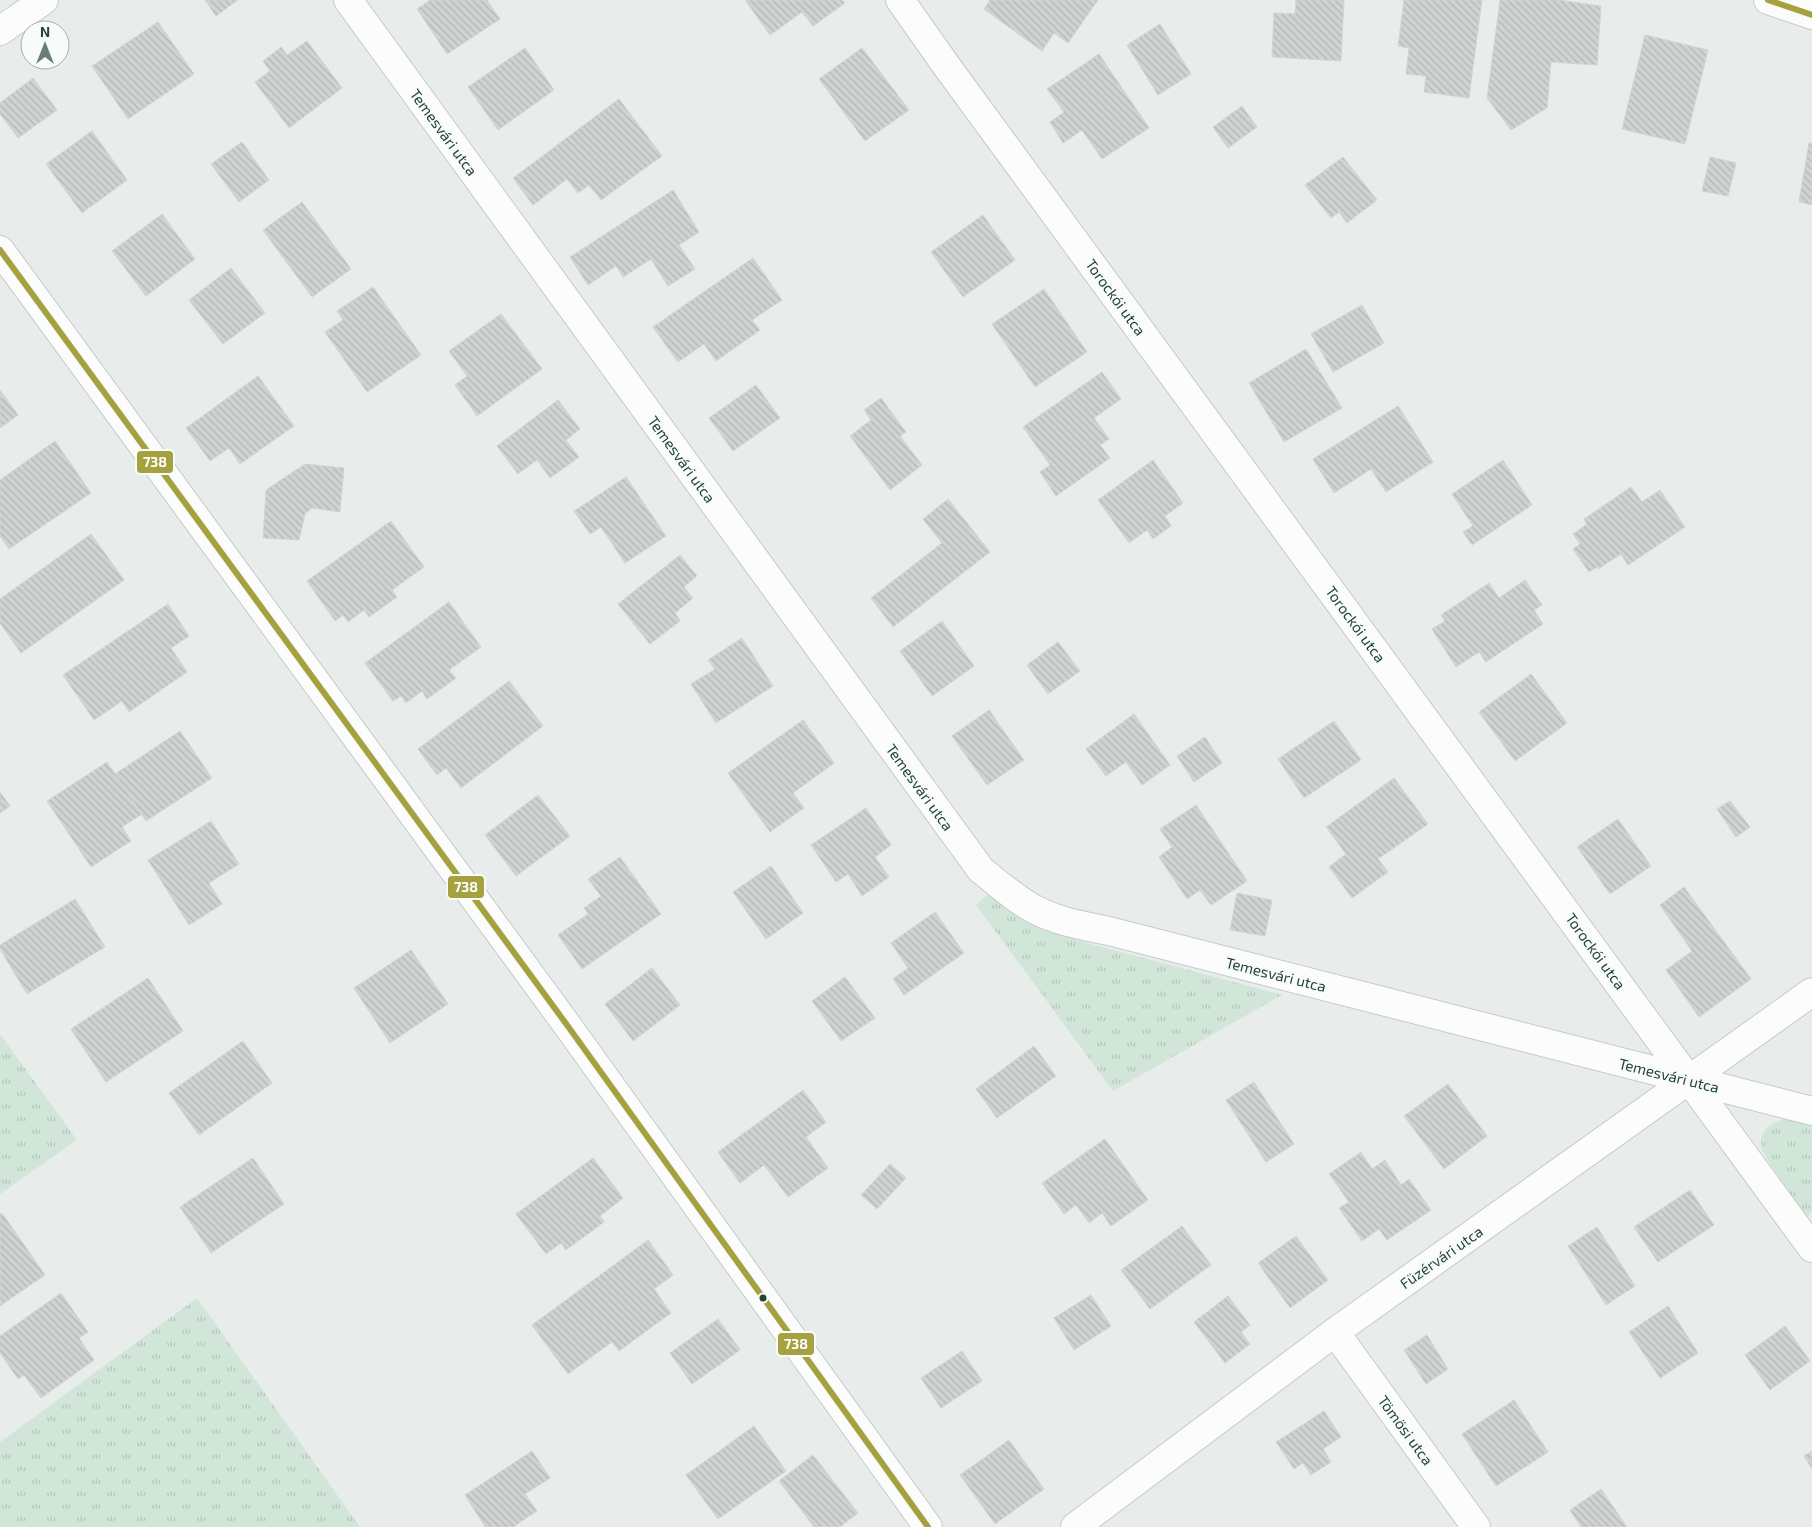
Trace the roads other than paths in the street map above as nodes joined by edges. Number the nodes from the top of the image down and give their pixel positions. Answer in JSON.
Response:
{"nodes":[{"id":1,"x":44,"y":0,"type":"edge"},
{"id":2,"x":348,"y":0,"type":"edge"},
{"id":3,"x":900,"y":0,"type":"edge"},
{"id":4,"x":1768,"y":0,"type":"edge"},
{"id":5,"x":1812,"y":16,"type":"edge"},
{"id":6,"x":0,"y":32,"type":"edge"},
{"id":7,"x":0,"y":250,"type":"edge"},
{"id":8,"x":1812,"y":992,"type":"edge"},
{"id":9,"x":1691,"y":1080,"type":"junction"},
{"id":10,"x":1812,"y":1111,"type":"edge"},
{"id":11,"x":1812,"y":1248,"type":"edge"},
{"id":12,"x":1335,"y":1332,"type":"junction"},
{"id":13,"x":928,"y":1527,"type":"edge"},
{"id":14,"x":1074,"y":1527,"type":"edge"},
{"id":15,"x":1476,"y":1527,"type":"edge"}],
"edges":[{"from":1,"to":6,"type":"street"},
{"from":2,"to":9,"type":"street","name":"Temesvári utca"},
{"from":3,"to":9,"type":"street","name":"Torockói utca"},
{"from":4,"to":5,"type":"street"},
{"from":7,"to":13,"type":"street"},
{"from":8,"to":9,"type":"street","name":"Füzérvári utca"},
{"from":9,"to":10,"type":"street","name":"Temesvári utca"},
{"from":9,"to":11,"type":"street","name":"Torockói utca"},
{"from":9,"to":12,"type":"street","name":"Füzérvári utca"},
{"from":12,"to":14,"type":"street","name":"Füzérvári utca"},
{"from":12,"to":15,"type":"street","name":"Tömösi utca"}]}
